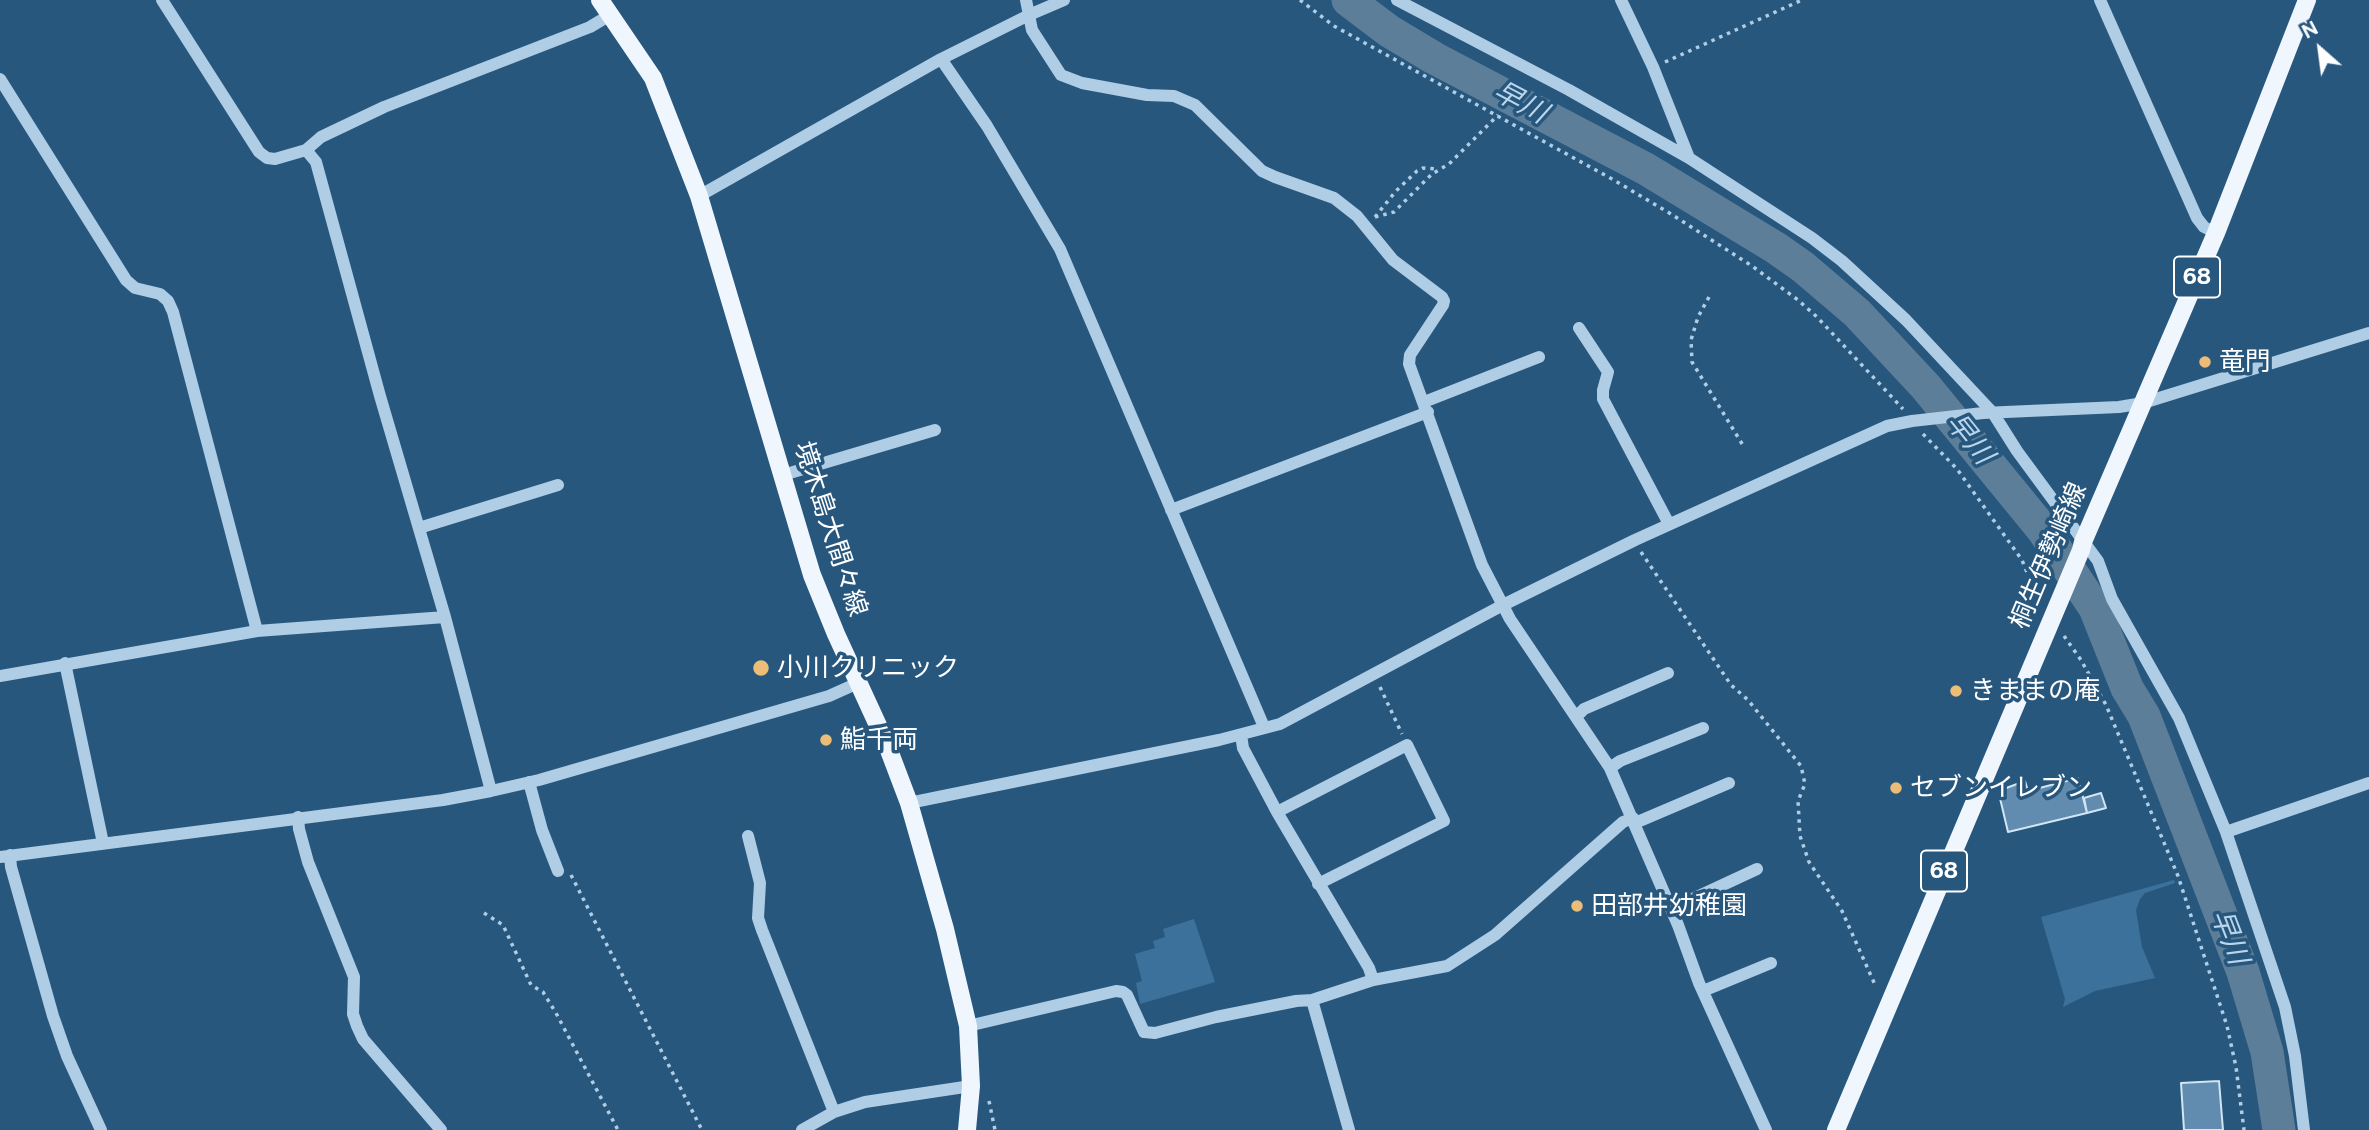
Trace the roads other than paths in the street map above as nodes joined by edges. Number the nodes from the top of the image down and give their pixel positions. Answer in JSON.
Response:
{"nodes":[{"id":1,"x":162,"y":0,"type":"edge"},
{"id":2,"x":1026,"y":0,"type":"edge"},
{"id":3,"x":1064,"y":0,"type":"edge"},
{"id":4,"x":1397,"y":0,"type":"edge"},
{"id":5,"x":1621,"y":0,"type":"edge"},
{"id":6,"x":2100,"y":0,"type":"edge"},
{"id":7,"x":2307,"y":0,"type":"edge"},
{"id":8,"x":605,"y":7,"type":"edge"},
{"id":9,"x":1028,"y":15,"type":"junction"},
{"id":10,"x":941,"y":59,"type":"junction"},
{"id":11,"x":0,"y":79,"type":"edge"},
{"id":12,"x":306,"y":150,"type":"junction"},
{"id":13,"x":1689,"y":158,"type":"junction"},
{"id":14,"x":699,"y":196,"type":"junction"},
{"id":15,"x":2216,"y":233,"type":"junction"},
{"id":16,"x":1578,"y":328,"type":"dead end"},
{"id":17,"x":2369,"y":333,"type":"edge"},
{"id":18,"x":1539,"y":357,"type":"dead end"},
{"id":19,"x":2143,"y":403,"type":"junction"},
{"id":20,"x":1426,"y":407,"type":"junction"},
{"id":21,"x":1988,"y":413,"type":"junction"},
{"id":22,"x":935,"y":430,"type":"dead end"},
{"id":23,"x":783,"y":475,"type":"junction"},
{"id":24,"x":558,"y":485,"type":"dead end"},
{"id":25,"x":1171,"y":510,"type":"junction"},
{"id":26,"x":1669,"y":524,"type":"junction"},
{"id":27,"x":419,"y":528,"type":"junction"},
{"id":28,"x":2082,"y":546,"type":"junction"},
{"id":29,"x":1503,"y":604,"type":"junction"},
{"id":30,"x":445,"y":617,"type":"junction"},
{"id":31,"x":257,"y":631,"type":"junction"},
{"id":32,"x":65,"y":663,"type":"junction"},
{"id":33,"x":1668,"y":673,"type":"dead end"},
{"id":34,"x":0,"y":676,"type":"edge"},
{"id":35,"x":858,"y":683,"type":"junction"},
{"id":36,"x":1576,"y":717,"type":"junction"},
{"id":37,"x":1264,"y":727,"type":"junction"},
{"id":38,"x":1703,"y":727,"type":"dead end"},
{"id":39,"x":1241,"y":735,"type":"junction"},
{"id":40,"x":1610,"y":768,"type":"junction"},
{"id":41,"x":529,"y":782,"type":"junction"},
{"id":42,"x":1729,"y":783,"type":"dead end"},
{"id":43,"x":2369,"y":783,"type":"edge"},
{"id":44,"x":491,"y":791,"type":"junction"},
{"id":45,"x":909,"y":803,"type":"junction"},
{"id":46,"x":1277,"y":812,"type":"junction"},
{"id":47,"x":298,"y":817,"type":"junction"},
{"id":48,"x":1634,"y":820,"type":"junction"},
{"id":49,"x":2226,"y":832,"type":"junction"},
{"id":50,"x":748,"y":836,"type":"dead end"},
{"id":51,"x":103,"y":843,"type":"junction"},
{"id":52,"x":5,"y":856,"type":"edge"},
{"id":53,"x":1757,"y":869,"type":"dead end"},
{"id":54,"x":564,"y":871,"type":"road end"},
{"id":55,"x":1318,"y":884,"type":"junction"},
{"id":56,"x":1671,"y":909,"type":"junction"},
{"id":57,"x":1771,"y":963,"type":"dead end"},
{"id":58,"x":1373,"y":980,"type":"junction"},
{"id":59,"x":1703,"y":990,"type":"junction"},
{"id":60,"x":1312,"y":1000,"type":"junction"},
{"id":61,"x":968,"y":1026,"type":"junction"},
{"id":62,"x":971,"y":1086,"type":"junction"},
{"id":63,"x":834,"y":1112,"type":"junction"},
{"id":64,"x":101,"y":1130,"type":"edge"},
{"id":65,"x":441,"y":1130,"type":"edge"},
{"id":66,"x":802,"y":1130,"type":"edge"},
{"id":67,"x":967,"y":1130,"type":"edge"},
{"id":68,"x":1349,"y":1130,"type":"edge"},
{"id":69,"x":1766,"y":1130,"type":"edge"},
{"id":70,"x":1836,"y":1130,"type":"edge"},
{"id":71,"x":2304,"y":1130,"type":"edge"}],
"edges":[{"from":1,"to":12,"type":"street"},
{"from":2,"to":9,"type":"street"},
{"from":3,"to":9,"type":"street"},
{"from":4,"to":13,"type":"street"},
{"from":5,"to":13,"type":"street"},
{"from":6,"to":15,"type":"street"},
{"from":7,"to":15,"type":"main road","name":"桐生伊勢崎線","number":"68"},
{"from":8,"to":12,"type":"street"},
{"from":8,"to":14,"type":"main road","name":"境木島大間々線"},
{"from":9,"to":10,"type":"street"},
{"from":9,"to":20,"type":"street"},
{"from":10,"to":14,"type":"street"},
{"from":10,"to":25,"type":"street"},
{"from":11,"to":31,"type":"street"},
{"from":12,"to":27,"type":"street"},
{"from":13,"to":21,"type":"street"},
{"from":14,"to":23,"type":"main road","name":"境木島大間々線"},
{"from":15,"to":19,"type":"main road","name":"桐生伊勢崎線","number":"68"},
{"from":16,"to":26,"type":"street"},
{"from":17,"to":19,"type":"street"},
{"from":18,"to":20,"type":"street"},
{"from":19,"to":21,"type":"street"},
{"from":19,"to":28,"type":"main road","name":"桐生伊勢崎線","number":"68"},
{"from":20,"to":25,"type":"street"},
{"from":20,"to":29,"type":"street"},
{"from":21,"to":26,"type":"street"},
{"from":21,"to":28,"type":"street"},
{"from":22,"to":23,"type":"street"},
{"from":23,"to":35,"type":"main road","name":"境木島大間々線"},
{"from":24,"to":27,"type":"street"},
{"from":25,"to":37,"type":"street"},
{"from":26,"to":29,"type":"street"},
{"from":27,"to":30,"type":"street"},
{"from":28,"to":49,"type":"street"},
{"from":28,"to":70,"type":"main road","name":"桐生伊勢崎線","number":"68"},
{"from":29,"to":36,"type":"street"},
{"from":29,"to":37,"type":"street"},
{"from":30,"to":31,"type":"street"},
{"from":30,"to":44,"type":"street"},
{"from":31,"to":32,"type":"street"},
{"from":32,"to":34,"type":"street"},
{"from":32,"to":51,"type":"street"},
{"from":33,"to":36,"type":"street"},
{"from":35,"to":41,"type":"street"},
{"from":35,"to":45,"type":"main road","name":"境木島大間々線"},
{"from":36,"to":40,"type":"street"},
{"from":37,"to":39,"type":"street"},
{"from":38,"to":40,"type":"street"},
{"from":39,"to":45,"type":"street"},
{"from":39,"to":46,"type":"street"},
{"from":40,"to":48,"type":"street"},
{"from":41,"to":44,"type":"street"},
{"from":41,"to":54,"type":"street"},
{"from":42,"to":48,"type":"street"},
{"from":43,"to":49,"type":"street"},
{"from":44,"to":47,"type":"street"},
{"from":45,"to":61,"type":"main road","name":"境木島大間々線"},
{"from":46,"to":55,"type":"street"},
{"from":46,"to":55,"type":"street"},
{"from":47,"to":51,"type":"street"},
{"from":47,"to":65,"type":"street"},
{"from":48,"to":56,"type":"street"},
{"from":48,"to":58,"type":"street"},
{"from":49,"to":71,"type":"street"},
{"from":50,"to":63,"type":"street"},
{"from":51,"to":52,"type":"street"},
{"from":52,"to":64,"type":"street"},
{"from":53,"to":56,"type":"street"},
{"from":55,"to":58,"type":"street"},
{"from":56,"to":59,"type":"street"},
{"from":57,"to":59,"type":"street"},
{"from":58,"to":60,"type":"street"},
{"from":59,"to":69,"type":"street"},
{"from":60,"to":61,"type":"street"},
{"from":60,"to":68,"type":"street"},
{"from":61,"to":62,"type":"main road","name":"境木島大間々線"},
{"from":62,"to":63,"type":"street"},
{"from":62,"to":67,"type":"main road","name":"境木島大間々線"},
{"from":63,"to":66,"type":"street"}]}
